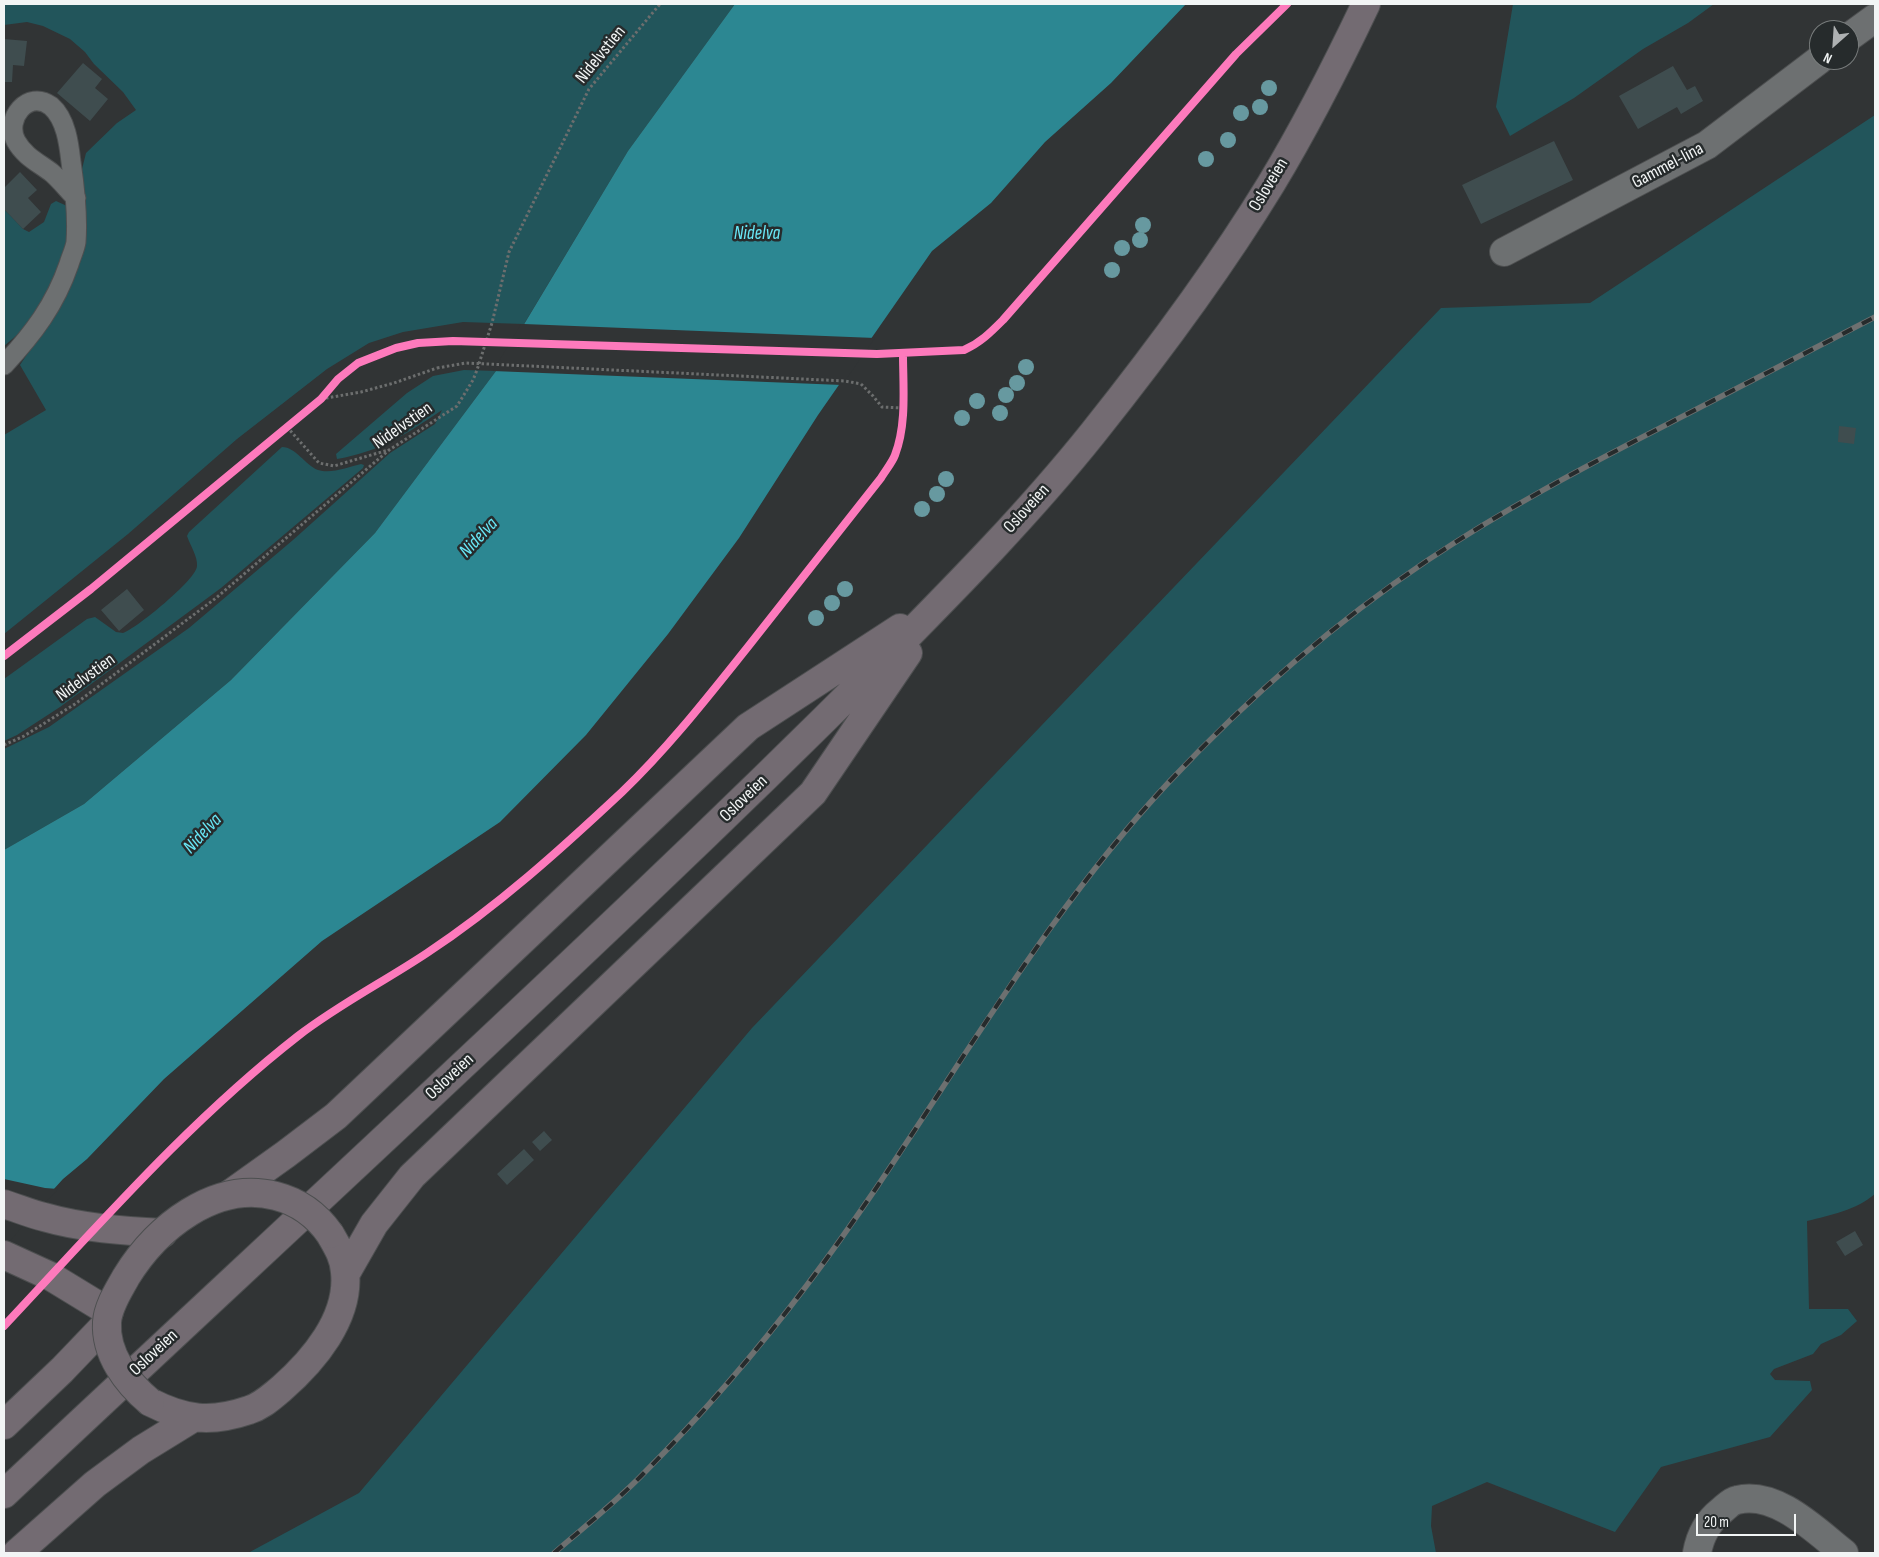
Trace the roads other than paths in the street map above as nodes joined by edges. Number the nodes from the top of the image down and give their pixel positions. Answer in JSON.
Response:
{"nodes":[{"id":1,"x":1366,"y":4,"type":"edge"},
{"id":2,"x":1875,"y":18,"type":"edge"},
{"id":3,"x":1859,"y":30,"type":"edge"},
{"id":4,"x":1809,"y":68,"type":"edge"},
{"id":5,"x":76,"y":198,"type":"junction"},
{"id":6,"x":1504,"y":252,"type":"dead end"},
{"id":7,"x":4,"y":365,"type":"edge"},
{"id":8,"x":945,"y":599,"type":"junction"},
{"id":9,"x":230,"y":1194,"type":"junction"},
{"id":10,"x":4,"y":1204,"type":"edge"},
{"id":11,"x":163,"y":1233,"type":"junction"},
{"id":12,"x":4,"y":1255,"type":"edge"},
{"id":13,"x":346,"y":1273,"type":"junction"},
{"id":14,"x":108,"y":1317,"type":"junction"},
{"id":15,"x":193,"y":1418,"type":"junction"},
{"id":16,"x":4,"y":1425,"type":"edge"},
{"id":17,"x":4,"y":1494,"type":"edge"},
{"id":18,"x":17,"y":1553,"type":"edge"},
{"id":19,"x":1696,"y":1553,"type":"edge"},
{"id":20,"x":1844,"y":1553,"type":"edge"}],
"edges":[{"from":1,"to":8,"type":"highway","name":"Osloveien"},
{"from":2,"to":3,"type":"street"},
{"from":4,"to":6,"type":"street","name":"Gammel-lina"},
{"from":5,"to":5,"type":"lane"},
{"from":5,"to":7,"type":"lane"},
{"from":8,"to":9,"type":"highway"},
{"from":8,"to":13,"type":"highway"},
{"from":8,"to":17,"type":"highway","name":"Osloveien"},
{"from":9,"to":11,"type":"highway","bridge":true},
{"from":9,"to":13,"type":"highway","bridge":true},
{"from":10,"to":11,"type":"highway"},
{"from":11,"to":14,"type":"highway","bridge":true},
{"from":12,"to":14,"type":"highway"},
{"from":13,"to":15,"type":"highway"},
{"from":14,"to":15,"type":"highway","bridge":true},
{"from":14,"to":16,"type":"highway"},
{"from":15,"to":18,"type":"highway"},
{"from":19,"to":20,"type":"street"}]}
